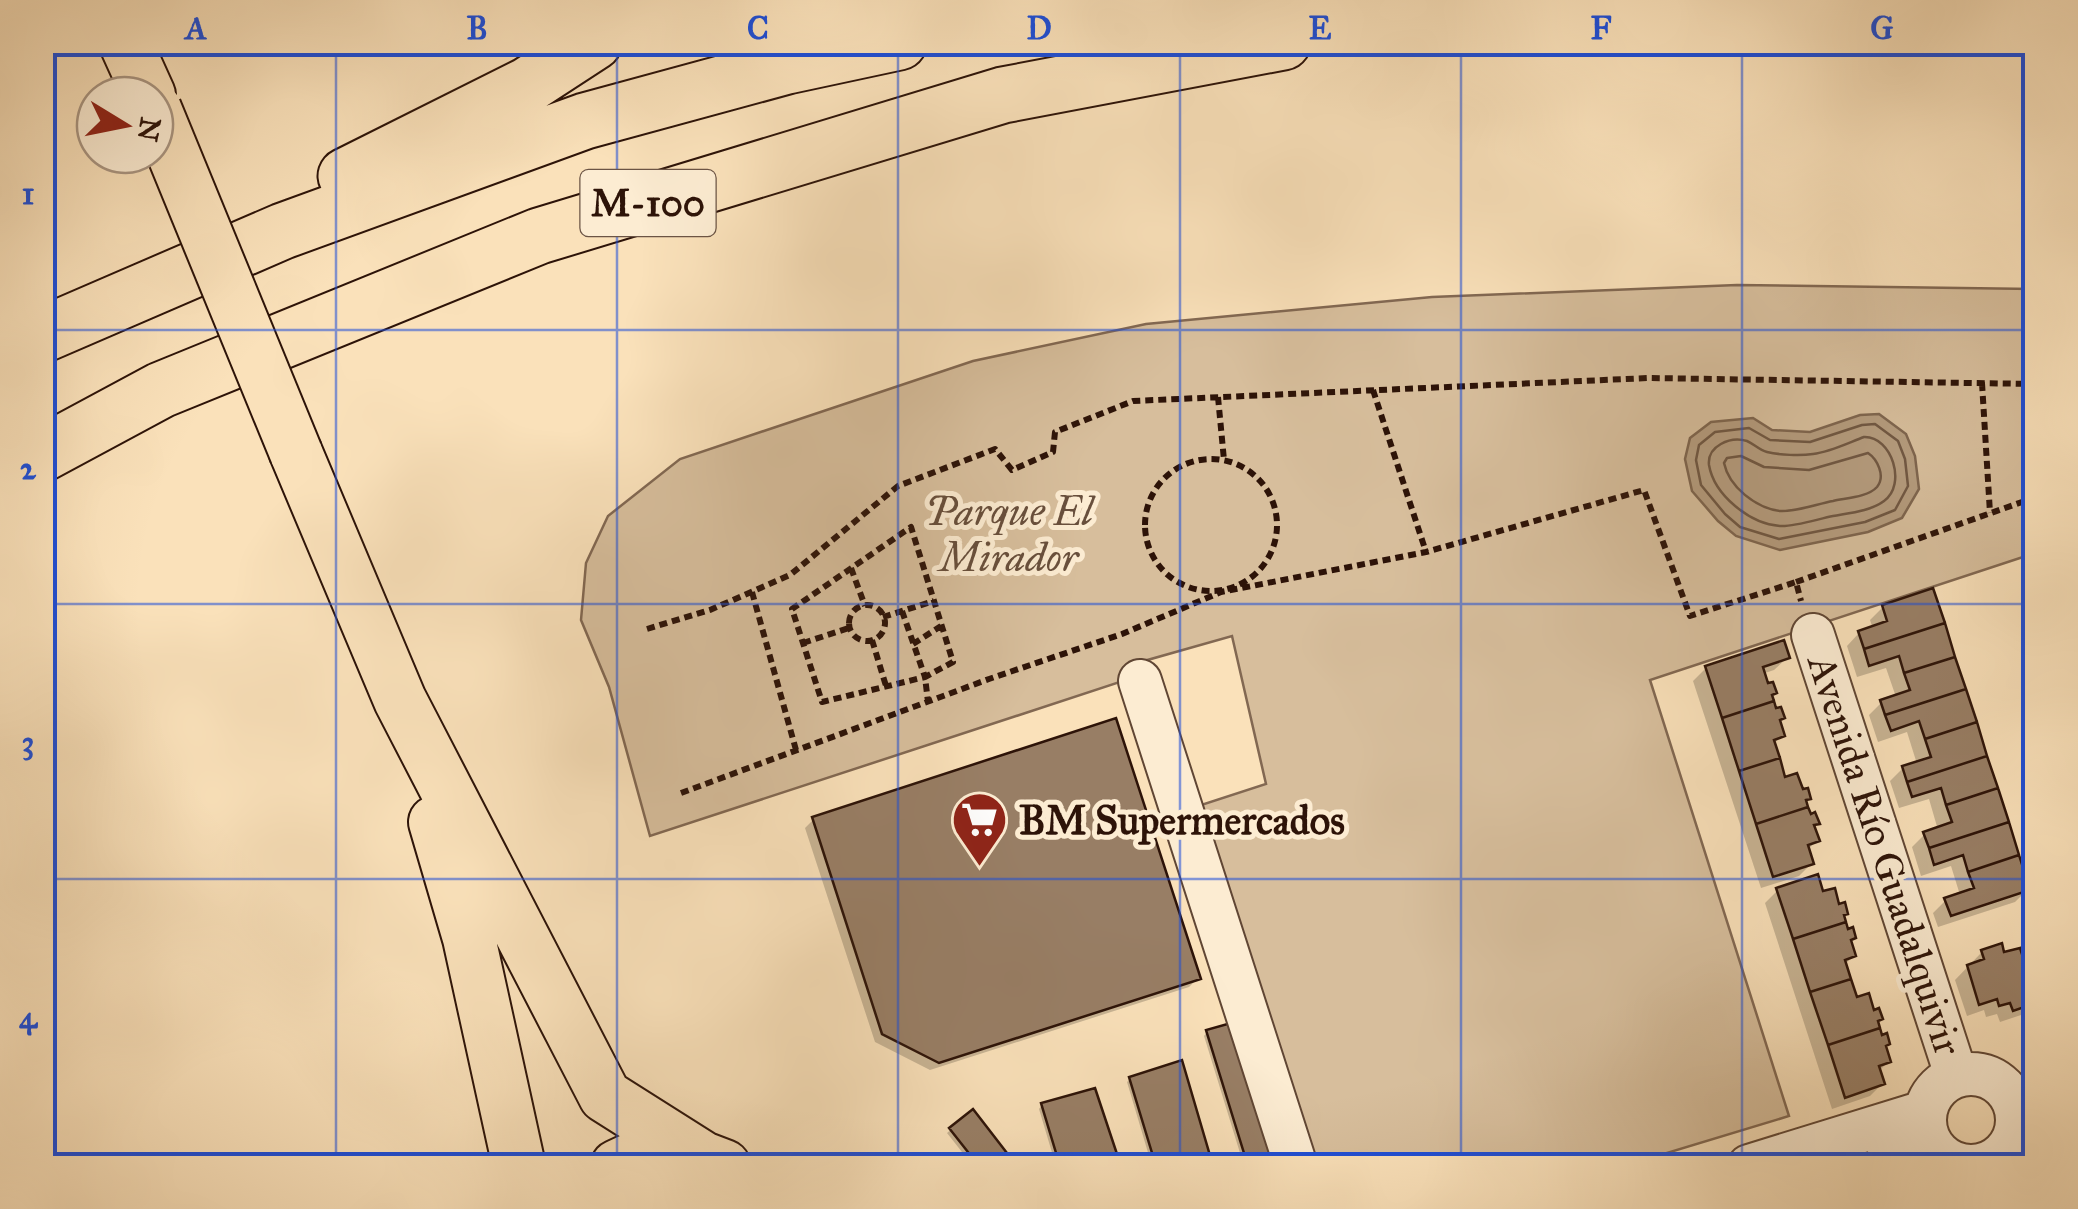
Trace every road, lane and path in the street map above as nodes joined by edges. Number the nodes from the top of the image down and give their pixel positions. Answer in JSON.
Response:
{"nodes":[{"id":1,"x":126,"y":42,"type":"edge"},
{"id":2,"x":594,"y":42,"type":"edge"},
{"id":3,"x":899,"y":42,"type":"edge"},
{"id":4,"x":1284,"y":42,"type":"edge"},
{"id":5,"x":140,"y":75,"type":"edge"},
{"id":6,"x":175,"y":157,"type":"edge"},
{"id":7,"x":42,"y":333,"type":"edge"},
{"id":8,"x":1982,"y":383,"type":"junction"},
{"id":9,"x":2036,"y":384,"type":"edge"},
{"id":10,"x":1373,"y":390,"type":"junction"},
{"id":11,"x":1218,"y":397,"type":"junction"},
{"id":12,"x":42,"y":454,"type":"edge"},
{"id":13,"x":1224,"y":460,"type":"junction"},
{"id":14,"x":2036,"y":497,"type":"edge"},
{"id":15,"x":1990,"y":513,"type":"junction"},
{"id":16,"x":1426,"y":552,"type":"junction"},
{"id":17,"x":851,"y":568,"type":"junction"},
{"id":18,"x":1796,"y":582,"type":"junction"},
{"id":19,"x":752,"y":592,"type":"junction"},
{"id":20,"x":1221,"y":592,"type":"junction"},
{"id":21,"x":934,"y":601,"type":"junction"},
{"id":22,"x":865,"y":606,"type":"junction"},
{"id":23,"x":902,"y":611,"type":"junction"},
{"id":24,"x":883,"y":618,"type":"junction"},
{"id":25,"x":941,"y":626,"type":"junction"},
{"id":26,"x":850,"y":628,"type":"junction"},
{"id":27,"x":647,"y":629,"type":"dead end"},
{"id":28,"x":1814,"y":635,"type":"joint"},
{"id":29,"x":872,"y":640,"type":"junction"},
{"id":30,"x":803,"y":643,"type":"junction"},
{"id":31,"x":913,"y":644,"type":"junction"},
{"id":32,"x":925,"y":677,"type":"junction"},
{"id":33,"x":1140,"y":681,"type":"dead end"},
{"id":34,"x":886,"y":686,"type":"junction"},
{"id":35,"x":400,"y":700,"type":"junction"},
{"id":36,"x":928,"y":702,"type":"junction"},
{"id":37,"x":796,"y":750,"type":"junction"},
{"id":38,"x":681,"y":793,"type":"dead end"},
{"id":39,"x":1990,"y":1133,"type":"edge"},
{"id":40,"x":714,"y":1162,"type":"edge"},
{"id":41,"x":520,"y":1166,"type":"edge"},
{"id":42,"x":617,"y":1166,"type":"edge"},
{"id":43,"x":1296,"y":1166,"type":"edge"},
{"id":44,"x":1749,"y":1166,"type":"edge"},
{"id":45,"x":1884,"y":1166,"type":"edge"}],
"edges":[{"from":1,"to":5,"type":"main road"},
{"from":2,"to":7,"type":"highway","number":"M-100"},
{"from":3,"to":7,"type":"highway","number":"M-100"},
{"from":4,"to":12,"type":"highway","number":"M-100"},
{"from":6,"to":35,"type":"main road","bridge":true},
{"from":8,"to":9,"type":"path"},
{"from":8,"to":10,"type":"path"},
{"from":8,"to":15,"type":"path"},
{"from":10,"to":11,"type":"path"},
{"from":10,"to":16,"type":"path"},
{"from":11,"to":13,"type":"path"},
{"from":11,"to":19,"type":"path"},
{"from":13,"to":20,"type":"path"},
{"from":13,"to":20,"type":"path"},
{"from":14,"to":15,"type":"path"},
{"from":15,"to":18,"type":"path"},
{"from":16,"to":18,"type":"path"},
{"from":16,"to":20,"type":"path"},
{"from":17,"to":21,"type":"path"},
{"from":17,"to":22,"type":"path"},
{"from":17,"to":30,"type":"path"},
{"from":18,"to":28,"type":"path"},
{"from":19,"to":27,"type":"path"},
{"from":19,"to":37,"type":"path"},
{"from":20,"to":36,"type":"path"},
{"from":21,"to":23,"type":"path"},
{"from":21,"to":25,"type":"path"},
{"from":22,"to":24,"type":"path"},
{"from":22,"to":26,"type":"path"},
{"from":23,"to":24,"type":"path"},
{"from":23,"to":31,"type":"path"},
{"from":24,"to":29,"type":"path"},
{"from":25,"to":31,"type":"path"},
{"from":25,"to":32,"type":"path"},
{"from":26,"to":29,"type":"path"},
{"from":26,"to":30,"type":"path"},
{"from":28,"to":39,"type":"street","name":"Avenida Río Guadalquivir"},
{"from":29,"to":34,"type":"path"},
{"from":30,"to":34,"type":"path"},
{"from":31,"to":32,"type":"path"},
{"from":32,"to":34,"type":"path"},
{"from":32,"to":36,"type":"path"},
{"from":33,"to":43,"type":"street"},
{"from":35,"to":40,"type":"main road"},
{"from":35,"to":41,"type":"main road"},
{"from":36,"to":37,"type":"path"},
{"from":37,"to":38,"type":"path"},
{"from":39,"to":44,"type":"street"},
{"from":39,"to":45,"type":"street"},
{"from":40,"to":42,"type":"main road"}]}
